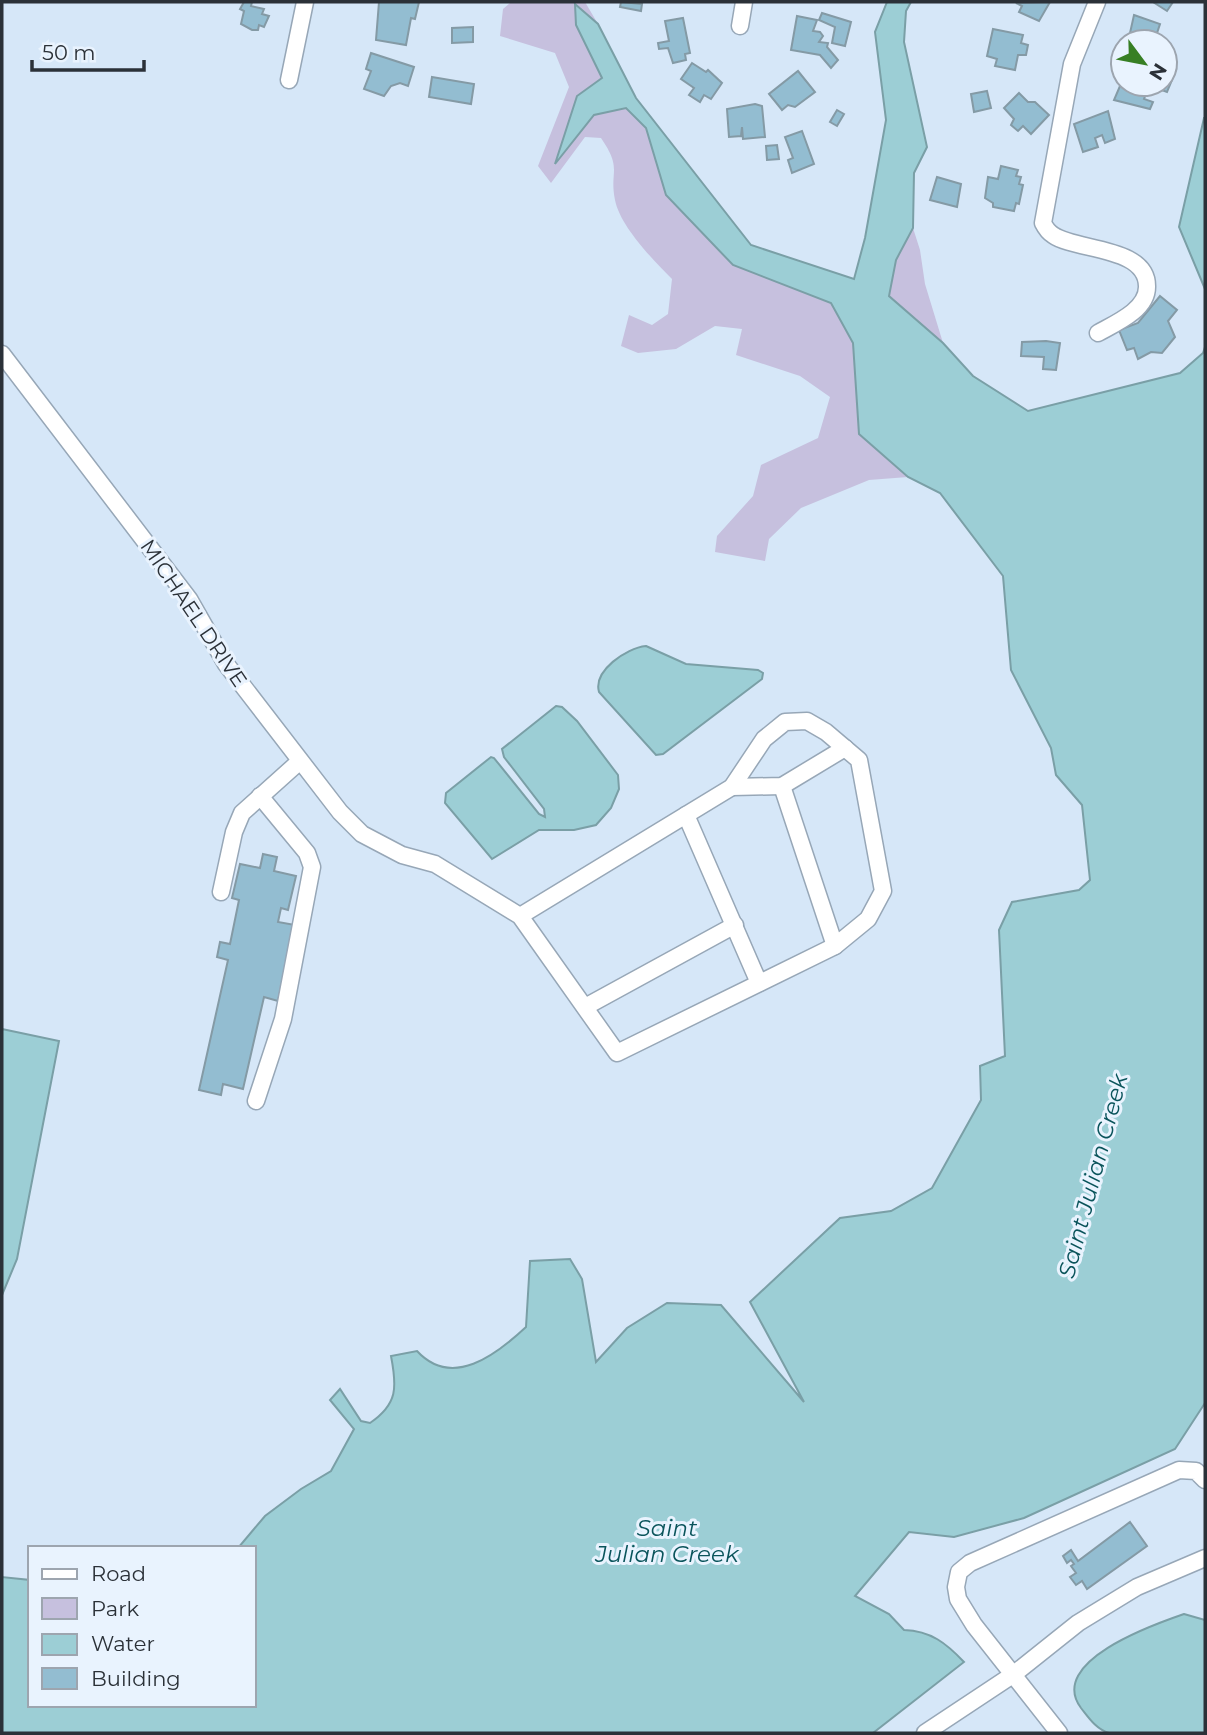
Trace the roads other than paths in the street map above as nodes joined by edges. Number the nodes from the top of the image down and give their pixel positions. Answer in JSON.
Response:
{"nodes":[{"id":1,"x":305,"y":2,"type":"edge"},
{"id":2,"x":744,"y":2,"type":"edge"},
{"id":3,"x":1097,"y":2,"type":"edge"},
{"id":4,"x":740,"y":26,"type":"dead end"},
{"id":5,"x":289,"y":80,"type":"dead end"},
{"id":6,"x":1098,"y":333,"type":"dead end"},
{"id":7,"x":2,"y":354,"type":"edge"},
{"id":8,"x":845,"y":748,"type":"junction"},
{"id":9,"x":300,"y":761,"type":"junction"},
{"id":10,"x":782,"y":786,"type":"junction"},
{"id":11,"x":732,"y":787,"type":"junction"},
{"id":12,"x":260,"y":796,"type":"junction"},
{"id":13,"x":686,"y":815,"type":"junction"},
{"id":14,"x":221,"y":892,"type":"dead end"},
{"id":15,"x":520,"y":916,"type":"junction"},
{"id":16,"x":735,"y":926,"type":"junction"},
{"id":17,"x":835,"y":946,"type":"junction"},
{"id":18,"x":760,"y":983,"type":"junction"},
{"id":19,"x":584,"y":1007,"type":"junction"},
{"id":20,"x":256,"y":1101,"type":"dead end"},
{"id":21,"x":1205,"y":1480,"type":"edge"},
{"id":22,"x":1205,"y":1558,"type":"edge"},
{"id":23,"x":1014,"y":1674,"type":"junction"},
{"id":24,"x":925,"y":1733,"type":"edge"},
{"id":25,"x":1059,"y":1733,"type":"edge"}],
"edges":[{"from":1,"to":5,"type":"street"},
{"from":2,"to":4,"type":"street"},
{"from":3,"to":6,"type":"street"},
{"from":7,"to":9,"type":"street","name":"MICHAEL DRIVE"},
{"from":8,"to":10,"type":"street"},
{"from":8,"to":11,"type":"street"},
{"from":8,"to":17,"type":"street"},
{"from":9,"to":12,"type":"street"},
{"from":9,"to":15,"type":"street","name":"MICHAEL DRIVE"},
{"from":10,"to":11,"type":"street"},
{"from":10,"to":17,"type":"street"},
{"from":11,"to":13,"type":"street"},
{"from":12,"to":14,"type":"street"},
{"from":12,"to":20,"type":"street"},
{"from":13,"to":15,"type":"street"},
{"from":13,"to":16,"type":"street"},
{"from":15,"to":19,"type":"street"},
{"from":16,"to":18,"type":"street"},
{"from":16,"to":19,"type":"street"},
{"from":17,"to":18,"type":"street"},
{"from":18,"to":19,"type":"street"},
{"from":21,"to":23,"type":"street"},
{"from":22,"to":23,"type":"street"},
{"from":23,"to":24,"type":"street"},
{"from":23,"to":25,"type":"street"}]}
